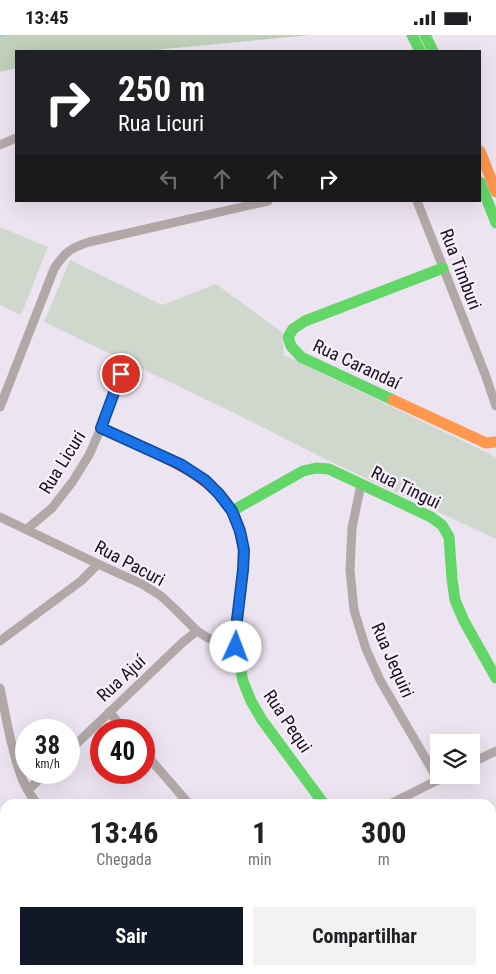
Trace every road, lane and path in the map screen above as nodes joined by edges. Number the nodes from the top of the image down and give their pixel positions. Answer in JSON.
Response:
{"nodes":[{"id":1,"x":412,"y":35,"type":"edge"},
{"id":2,"x":425,"y":35,"type":"edge"},
{"id":3,"x":420,"y":50,"type":"edge"},
{"id":4,"x":432,"y":50,"type":"edge"},
{"id":5,"x":15,"y":138,"type":"edge"},
{"id":6,"x":0,"y":145,"type":"edge"},
{"id":7,"x":481,"y":154,"type":"edge"},
{"id":8,"x":481,"y":185,"type":"edge"},
{"id":9,"x":496,"y":192,"type":"edge"},
{"id":10,"x":260,"y":202,"type":"edge"},
{"id":11,"x":417,"y":202,"type":"edge"},
{"id":12,"x":229,"y":206,"type":"edge"},
{"id":13,"x":496,"y":223,"type":"edge"},
{"id":14,"x":443,"y":268,"type":"junction"},
{"id":15,"x":121,"y":374,"type":"dead end"},
{"id":16,"x":496,"y":405,"type":"edge"},
{"id":17,"x":0,"y":407,"type":"edge"},
{"id":18,"x":101,"y":428,"type":"junction"},
{"id":19,"x":496,"y":441,"type":"edge"},
{"id":20,"x":361,"y":484,"type":"junction"},
{"id":21,"x":232,"y":511,"type":"junction"},
{"id":22,"x":0,"y":517,"type":"edge"},
{"id":23,"x":27,"y":529,"type":"junction"},
{"id":24,"x":98,"y":564,"type":"junction"},
{"id":25,"x":197,"y":631,"type":"junction"},
{"id":26,"x":0,"y":641,"type":"edge"},
{"id":27,"x":236,"y":647,"type":"junction"},
{"id":28,"x":496,"y":678,"type":"edge"},
{"id":29,"x":0,"y":688,"type":"edge"},
{"id":30,"x":1,"y":698,"type":"edge"},
{"id":31,"x":109,"y":712,"type":"junction"},
{"id":32,"x":115,"y":719,"type":"edge"},
{"id":33,"x":80,"y":740,"type":"edge"},
{"id":34,"x":496,"y":751,"type":"edge"},
{"id":35,"x":480,"y":759,"type":"edge"},
{"id":36,"x":155,"y":765,"type":"edge"},
{"id":37,"x":430,"y":766,"type":"edge"},
{"id":38,"x":34,"y":784,"type":"edge"},
{"id":39,"x":430,"y":784,"type":"edge"},
{"id":40,"x":28,"y":790,"type":"junction"},
{"id":41,"x":34,"y":799,"type":"edge"},
{"id":42,"x":185,"y":799,"type":"edge"},
{"id":43,"x":320,"y":799,"type":"edge"},
{"id":44,"x":400,"y":799,"type":"edge"}],
"edges":[{"from":1,"to":3,"type":"street"},
{"from":2,"to":4,"type":"street"},
{"from":5,"to":6,"type":"street"},
{"from":7,"to":9,"type":"street"},
{"from":8,"to":13,"type":"street"},
{"from":10,"to":12,"type":"street"},
{"from":11,"to":14,"type":"street","name":"Rua Timburi"},
{"from":12,"to":17,"type":"street"},
{"from":14,"to":16,"type":"street","name":"Rua Timburi"},
{"from":14,"to":19,"type":"street","name":"Rua Carandaí"},
{"from":15,"to":18,"type":"street","name":"Rua Licuri"},
{"from":18,"to":21,"type":"street","name":"Rua Pequi"},
{"from":18,"to":23,"type":"street","name":"Rua Licuri"},
{"from":20,"to":21,"type":"street","name":"Rua Tingui"},
{"from":20,"to":28,"type":"street","name":"Rua Tingui"},
{"from":20,"to":37,"type":"street","name":"Rua Jequiri"},
{"from":21,"to":27,"type":"street","name":"Rua Pequi"},
{"from":22,"to":23,"type":"street","name":"Rua Pacuri"},
{"from":23,"to":24,"type":"street","name":"Rua Pacuri"},
{"from":24,"to":25,"type":"street","name":"Rua Pacuri"},
{"from":24,"to":26,"type":"street"},
{"from":25,"to":27,"type":"street","name":"Rua Pacuri"},
{"from":25,"to":31,"type":"street","name":"Rua Ajuí"},
{"from":27,"to":43,"type":"street","name":"Rua Pequi"},
{"from":29,"to":30,"type":"street"},
{"from":30,"to":40,"type":"street"},
{"from":31,"to":32,"type":"street"},
{"from":31,"to":33,"type":"street","name":"Rua Ajuí"},
{"from":34,"to":35,"type":"street"},
{"from":36,"to":42,"type":"street"},
{"from":38,"to":40,"type":"street"},
{"from":39,"to":44,"type":"street"},
{"from":40,"to":41,"type":"street"}]}
